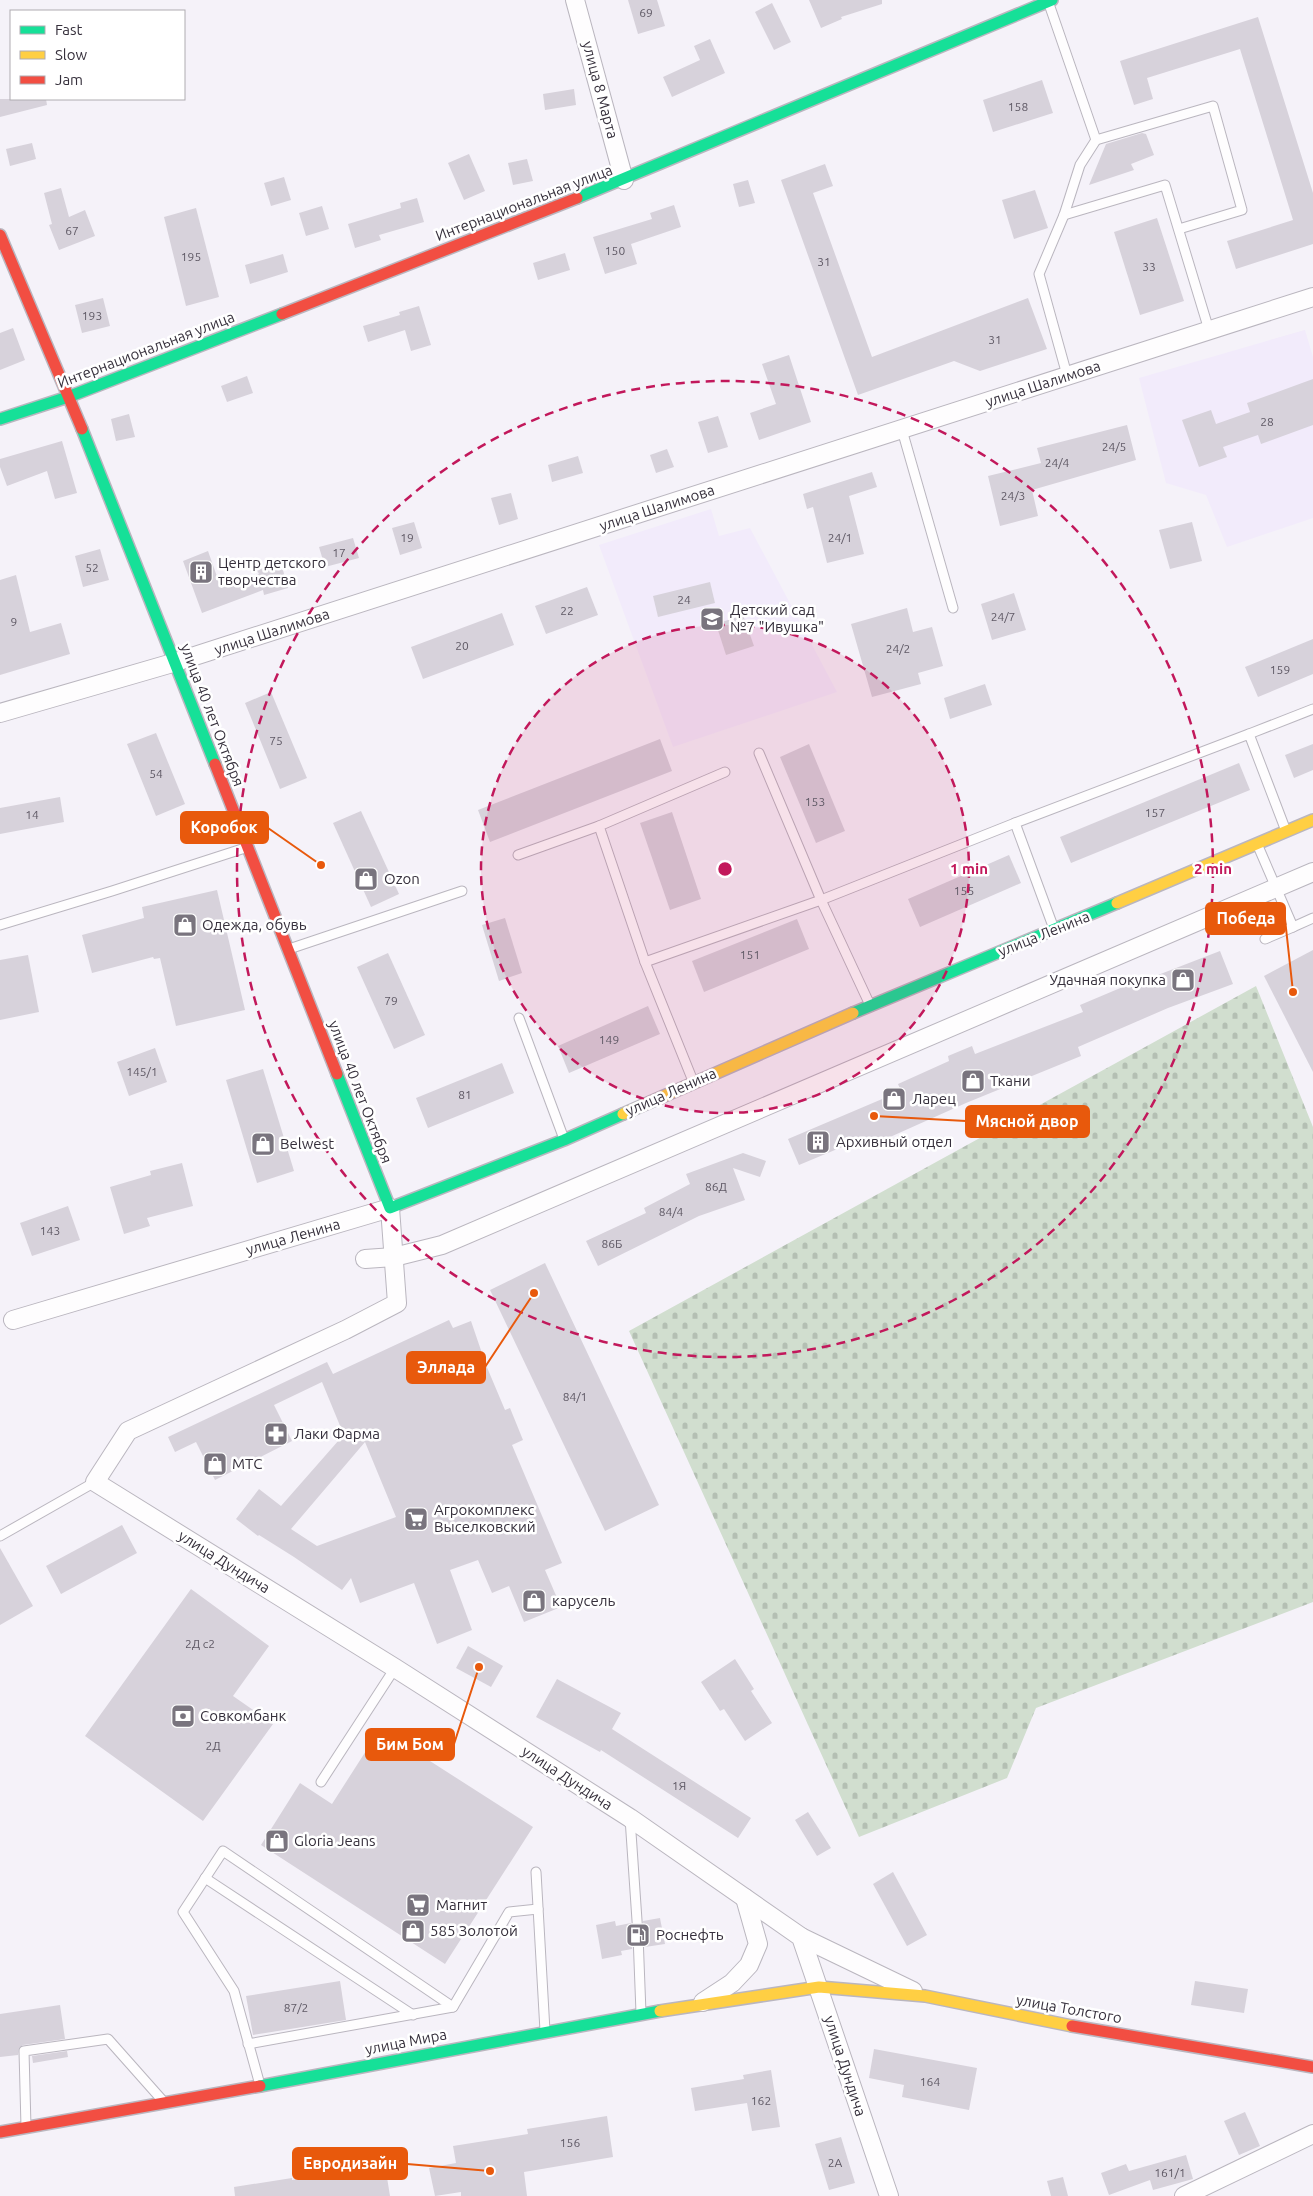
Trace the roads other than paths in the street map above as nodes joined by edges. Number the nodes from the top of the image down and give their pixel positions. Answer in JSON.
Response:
{"nodes":[{"id":1,"x":575,"y":0,"type":"edge"},
{"id":2,"x":1050,"y":1,"type":"edge"},
{"id":3,"x":1096,"y":140,"type":"junction"},
{"id":4,"x":624,"y":180,"type":"junction"},
{"id":5,"x":1064,"y":215,"type":"junction"},
{"id":6,"x":1179,"y":229,"type":"junction"},
{"id":7,"x":0,"y":235,"type":"edge"},
{"id":8,"x":1313,"y":297,"type":"edge"},
{"id":9,"x":1208,"y":330,"type":"junction"},
{"id":10,"x":1067,"y":375,"type":"junction"},
{"id":11,"x":68,"y":397,"type":"junction"},
{"id":12,"x":0,"y":419,"type":"edge"},
{"id":13,"x":902,"y":430,"type":"junction"},
{"id":14,"x":953,"y":608,"type":"dead end"},
{"id":15,"x":176,"y":662,"type":"junction"},
{"id":16,"x":1313,"y":709,"type":"edge"},
{"id":17,"x":0,"y":713,"type":"edge"},
{"id":18,"x":1249,"y":734,"type":"junction"},
{"id":19,"x":759,"y":753,"type":"dead end"},
{"id":20,"x":724,"y":772,"type":"dead end"},
{"id":21,"x":1313,"y":820,"type":"edge"},
{"id":22,"x":1015,"y":823,"type":"junction"},
{"id":23,"x":599,"y":826,"type":"junction"},
{"id":24,"x":1286,"y":831,"type":"junction"},
{"id":25,"x":1257,"y":844,"type":"junction"},
{"id":26,"x":248,"y":847,"type":"junction"},
{"id":27,"x":518,"y":855,"type":"dead end"},
{"id":28,"x":1313,"y":872,"type":"edge"},
{"id":29,"x":1275,"y":888,"type":"junction"},
{"id":30,"x":462,"y":891,"type":"dead end"},
{"id":31,"x":821,"y":900,"type":"junction"},
{"id":32,"x":1313,"y":918,"type":"edge"},
{"id":33,"x":0,"y":925,"type":"edge"},
{"id":34,"x":1292,"y":927,"type":"junction"},
{"id":35,"x":1055,"y":930,"type":"junction"},
{"id":36,"x":1265,"y":939,"type":"dead end"},
{"id":37,"x":288,"y":949,"type":"junction"},
{"id":38,"x":645,"y":962,"type":"junction"},
{"id":39,"x":870,"y":1005,"type":"junction"},
{"id":40,"x":519,"y":1018,"type":"dead end"},
{"id":41,"x":693,"y":1082,"type":"junction"},
{"id":42,"x":564,"y":1140,"type":"junction"},
{"id":43,"x":390,"y":1208,"type":"junction"},
{"id":44,"x":394,"y":1257,"type":"junction"},
{"id":45,"x":365,"y":1259,"type":"dead end"},
{"id":46,"x":13,"y":1320,"type":"dead end"},
{"id":47,"x":95,"y":1482,"type":"junction"},
{"id":48,"x":0,"y":1536,"type":"edge"},
{"id":49,"x":395,"y":1668,"type":"junction"},
{"id":50,"x":321,"y":1782,"type":"dead end"},
{"id":51,"x":630,"y":1818,"type":"junction"},
{"id":52,"x":536,"y":1872,"type":"dead end"},
{"id":53,"x":205,"y":1878,"type":"junction"},
{"id":54,"x":745,"y":1898,"type":"junction"},
{"id":55,"x":538,"y":1909,"type":"junction"},
{"id":56,"x":801,"y":1937,"type":"junction"},
{"id":57,"x":819,"y":1987,"type":"junction"},
{"id":58,"x":925,"y":1996,"type":"junction"},
{"id":59,"x":700,"y":2004,"type":"junction"},
{"id":60,"x":453,"y":2007,"type":"junction"},
{"id":61,"x":413,"y":2014,"type":"junction"},
{"id":62,"x":641,"y":2014,"type":"junction"},
{"id":63,"x":545,"y":2031,"type":"junction"},
{"id":64,"x":248,"y":2044,"type":"junction"},
{"id":65,"x":1313,"y":2067,"type":"edge"},
{"id":66,"x":260,"y":2086,"type":"junction"},
{"id":67,"x":164,"y":2101,"type":"junction"},
{"id":68,"x":26,"y":2127,"type":"junction"},
{"id":69,"x":0,"y":2132,"type":"edge"},
{"id":70,"x":1313,"y":2134,"type":"edge"},
{"id":71,"x":889,"y":2196,"type":"edge"},
{"id":72,"x":1184,"y":2196,"type":"edge"}],
"edges":[{"from":1,"to":4,"type":"street","name":"улица 8 Марта"},
{"from":2,"to":3,"type":"lane"},
{"from":2,"to":4,"type":"street","name":"Интернациональная улица"},
{"from":3,"to":5,"type":"lane"},
{"from":3,"to":6,"type":"lane"},
{"from":4,"to":11,"type":"street","name":"Интернациональная улица"},
{"from":5,"to":6,"type":"lane"},
{"from":5,"to":10,"type":"lane"},
{"from":6,"to":9,"type":"lane"},
{"from":7,"to":11,"type":"street","name":"улица 40 лет Октября"},
{"from":8,"to":9,"type":"street","name":"улица Шалимова"},
{"from":9,"to":10,"type":"street","name":"улица Шалимова"},
{"from":10,"to":13,"type":"street","name":"улица Шалимова"},
{"from":11,"to":12,"type":"street","name":"Интернациональная улица"},
{"from":11,"to":15,"type":"street","name":"улица 40 лет Октября"},
{"from":13,"to":14,"type":"lane"},
{"from":13,"to":15,"type":"street","name":"улица Шалимова"},
{"from":15,"to":17,"type":"street","name":"улица Шалимова"},
{"from":15,"to":26,"type":"street","name":"улица 40 лет Октября"},
{"from":16,"to":18,"type":"lane"},
{"from":18,"to":22,"type":"lane"},
{"from":18,"to":24,"type":"lane"},
{"from":19,"to":31,"type":"lane"},
{"from":20,"to":23,"type":"lane"},
{"from":21,"to":24,"type":"street","name":"улица Ленина"},
{"from":22,"to":31,"type":"lane"},
{"from":22,"to":35,"type":"lane"},
{"from":23,"to":27,"type":"lane"},
{"from":23,"to":38,"type":"lane"},
{"from":24,"to":25,"type":"street","name":"улица Ленина"},
{"from":25,"to":29,"type":"lane"},
{"from":25,"to":35,"type":"street","name":"улица Ленина"},
{"from":26,"to":33,"type":"lane"},
{"from":26,"to":37,"type":"street","name":"улица 40 лет Октября"},
{"from":28,"to":29,"type":"street"},
{"from":29,"to":34,"type":"lane"},
{"from":29,"to":44,"type":"street"},
{"from":30,"to":37,"type":"lane"},
{"from":31,"to":38,"type":"lane"},
{"from":31,"to":39,"type":"lane"},
{"from":32,"to":34,"type":"lane"},
{"from":34,"to":36,"type":"lane"},
{"from":35,"to":39,"type":"street","name":"улица Ленина"},
{"from":37,"to":43,"type":"street","name":"улица 40 лет Октября"},
{"from":38,"to":41,"type":"lane"},
{"from":39,"to":41,"type":"street","name":"улица Ленина"},
{"from":40,"to":42,"type":"lane"},
{"from":41,"to":42,"type":"street","name":"улица Ленина"},
{"from":42,"to":43,"type":"street","name":"улица Ленина"},
{"from":43,"to":44,"type":"street"},
{"from":43,"to":46,"type":"street","name":"улица Ленина"},
{"from":44,"to":45,"type":"street"},
{"from":44,"to":47,"type":"street"},
{"from":47,"to":48,"type":"lane"},
{"from":47,"to":49,"type":"street","name":"улица Дундича"},
{"from":49,"to":50,"type":"lane"},
{"from":49,"to":51,"type":"street","name":"улица Дундича"},
{"from":51,"to":54,"type":"street","name":"улица Дундича"},
{"from":51,"to":62,"type":"lane"},
{"from":52,"to":55,"type":"lane"},
{"from":53,"to":60,"type":"lane"},
{"from":53,"to":61,"type":"lane"},
{"from":53,"to":64,"type":"lane"},
{"from":54,"to":56,"type":"street","name":"улица Дундича"},
{"from":54,"to":59,"type":"street"},
{"from":55,"to":60,"type":"lane"},
{"from":55,"to":63,"type":"lane"},
{"from":56,"to":57,"type":"street","name":"улица Дундича"},
{"from":56,"to":58,"type":"street"},
{"from":57,"to":58,"type":"street","name":"улица Толстого"},
{"from":57,"to":59,"type":"street","name":"улица Мира"},
{"from":57,"to":71,"type":"street","name":"улица Дундича"},
{"from":58,"to":65,"type":"street","name":"улица Толстого"},
{"from":59,"to":62,"type":"street","name":"улица Мира"},
{"from":60,"to":61,"type":"lane"},
{"from":61,"to":64,"type":"lane"},
{"from":62,"to":63,"type":"street","name":"улица Мира"},
{"from":63,"to":66,"type":"street","name":"улица Мира"},
{"from":64,"to":66,"type":"lane"},
{"from":66,"to":67,"type":"street","name":"улица Мира"},
{"from":67,"to":68,"type":"street","name":"улица Мира"},
{"from":67,"to":68,"type":"lane"},
{"from":68,"to":69,"type":"street","name":"улица Мира"},
{"from":70,"to":72,"type":"street"}]}
